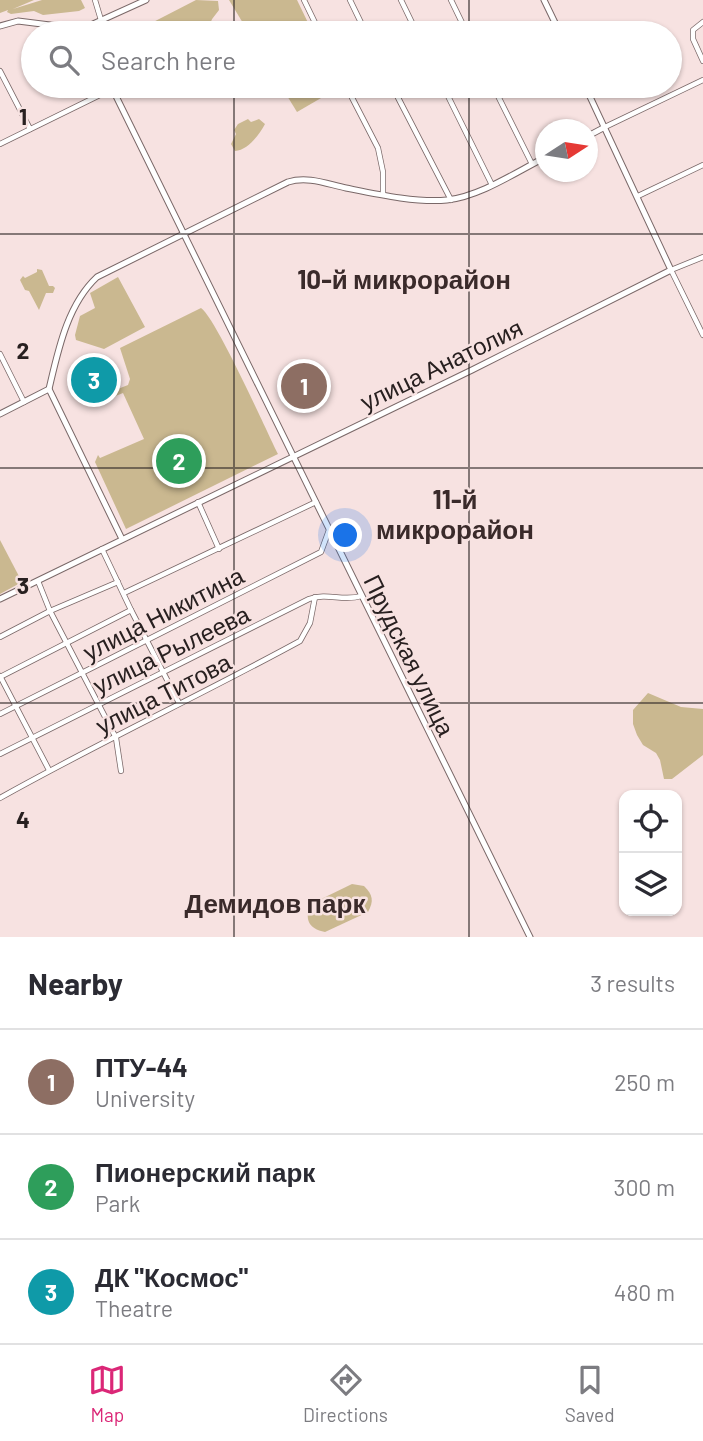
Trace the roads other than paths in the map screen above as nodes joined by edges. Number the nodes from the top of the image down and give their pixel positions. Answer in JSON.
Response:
{"nodes":[{"id":1,"x":95,"y":0,"type":"edge"},
{"id":2,"x":146,"y":0,"type":"edge"},
{"id":3,"x":304,"y":0,"type":"edge"},
{"id":4,"x":349,"y":0,"type":"edge"},
{"id":5,"x":401,"y":0,"type":"edge"},
{"id":6,"x":451,"y":0,"type":"edge"},
{"id":7,"x":544,"y":0,"type":"edge"},
{"id":8,"x":102,"y":20,"type":"joint"},
{"id":9,"x":21,"y":21,"type":"edge"},
{"id":10,"x":314,"y":21,"type":"edge"},
{"id":11,"x":360,"y":21,"type":"edge"},
{"id":12,"x":411,"y":21,"type":"edge"},
{"id":13,"x":461,"y":21,"type":"edge"},
{"id":14,"x":554,"y":21,"type":"edge"},
{"id":15,"x":703,"y":22,"type":"edge"},
{"id":16,"x":0,"y":26,"type":"edge"},
{"id":17,"x":703,"y":61,"type":"edge"},
{"id":18,"x":0,"y":71,"type":"edge"},
{"id":19,"x":703,"y":80,"type":"edge"},
{"id":20,"x":682,"y":90,"type":"edge"},
{"id":21,"x":90,"y":98,"type":"edge"},
{"id":22,"x":116,"y":98,"type":"edge"},
{"id":23,"x":352,"y":98,"type":"edge"},
{"id":24,"x":398,"y":98,"type":"edge"},
{"id":25,"x":449,"y":98,"type":"edge"},
{"id":26,"x":499,"y":98,"type":"edge"},
{"id":27,"x":591,"y":98,"type":"edge"},
{"id":28,"x":665,"y":98,"type":"edge"},
{"id":29,"x":605,"y":127,"type":"junction"},
{"id":30,"x":30,"y":129,"type":"junction"},
{"id":31,"x":598,"y":130,"type":"edge"},
{"id":32,"x":0,"y":144,"type":"edge"},
{"id":33,"x":535,"y":163,"type":"edge"},
{"id":34,"x":532,"y":164,"type":"junction"},
{"id":35,"x":703,"y":165,"type":"edge"},
{"id":36,"x":492,"y":185,"type":"junction"},
{"id":37,"x":383,"y":194,"type":"junction"},
{"id":38,"x":638,"y":196,"type":"junction"},
{"id":39,"x":451,"y":200,"type":"junction"},
{"id":40,"x":184,"y":233,"type":"junction"},
{"id":41,"x":703,"y":257,"type":"edge"},
{"id":42,"x":671,"y":270,"type":"junction"},
{"id":43,"x":703,"y":335,"type":"edge"},
{"id":44,"x":0,"y":354,"type":"edge"},
{"id":45,"x":49,"y":389,"type":"junction"},
{"id":46,"x":24,"y":402,"type":"junction"},
{"id":47,"x":0,"y":414,"type":"edge"},
{"id":48,"x":292,"y":456,"type":"junction"},
{"id":49,"x":198,"y":502,"type":"junction"},
{"id":50,"x":316,"y":502,"type":"junction"},
{"id":51,"x":329,"y":530,"type":"junction"},
{"id":52,"x":122,"y":539,"type":"junction"},
{"id":53,"x":102,"y":549,"type":"junction"},
{"id":54,"x":219,"y":549,"type":"junction"},
{"id":55,"x":38,"y":581,"type":"junction"},
{"id":56,"x":118,"y":582,"type":"junction"},
{"id":57,"x":124,"y":593,"type":"junction"},
{"id":58,"x":361,"y":596,"type":"junction"},
{"id":59,"x":315,"y":597,"type":"junction"},
{"id":60,"x":0,"y":599,"type":"edge"},
{"id":61,"x":131,"y":610,"type":"junction"},
{"id":62,"x":50,"y":611,"type":"junction"},
{"id":63,"x":0,"y":637,"type":"edge"},
{"id":64,"x":148,"y":639,"type":"junction"},
{"id":65,"x":66,"y":642,"type":"junction"},
{"id":66,"x":162,"y":673,"type":"junction"},
{"id":67,"x":84,"y":674,"type":"junction"},
{"id":68,"x":0,"y":676,"type":"edge"},
{"id":69,"x":100,"y":703,"type":"junction"},
{"id":70,"x":179,"y":703,"type":"junction"},
{"id":71,"x":16,"y":706,"type":"junction"},
{"id":72,"x":0,"y":713,"type":"edge"},
{"id":73,"x":32,"y":737,"type":"junction"},
{"id":74,"x":116,"y":738,"type":"junction"},
{"id":75,"x":0,"y":754,"type":"edge"},
{"id":76,"x":49,"y":770,"type":"junction"},
{"id":77,"x":121,"y":771,"type":"dead end"},
{"id":78,"x":0,"y":798,"type":"edge"},
{"id":79,"x":530,"y":937,"type":"edge"}],
"edges":[{"from":1,"to":8,"type":"street"},
{"from":2,"to":8,"type":"street"},
{"from":3,"to":10,"type":"street"},
{"from":4,"to":11,"type":"street"},
{"from":5,"to":12,"type":"street"},
{"from":6,"to":13,"type":"street"},
{"from":7,"to":14,"type":"street"},
{"from":9,"to":16,"type":"street"},
{"from":15,"to":17,"type":"street"},
{"from":18,"to":30,"type":"street"},
{"from":19,"to":20,"type":"street"},
{"from":21,"to":30,"type":"street"},
{"from":22,"to":40,"type":"street","name":"Прудская улица"},
{"from":23,"to":37,"type":"street"},
{"from":24,"to":39,"type":"street"},
{"from":25,"to":36,"type":"street"},
{"from":26,"to":34,"type":"street"},
{"from":27,"to":29,"type":"street"},
{"from":28,"to":29,"type":"street"},
{"from":29,"to":31,"type":"street"},
{"from":29,"to":38,"type":"street"},
{"from":30,"to":32,"type":"street"},
{"from":33,"to":34,"type":"street"},
{"from":34,"to":36,"type":"street"},
{"from":35,"to":38,"type":"street"},
{"from":36,"to":39,"type":"street"},
{"from":37,"to":39,"type":"street"},
{"from":37,"to":40,"type":"street"},
{"from":38,"to":42,"type":"street"},
{"from":40,"to":45,"type":"street"},
{"from":40,"to":48,"type":"street","name":"Прудская улица"},
{"from":41,"to":42,"type":"street"},
{"from":42,"to":43,"type":"street"},
{"from":42,"to":48,"type":"street","name":"улица Анатолия"},
{"from":44,"to":46,"type":"street"},
{"from":45,"to":46,"type":"street"},
{"from":45,"to":52,"type":"street"},
{"from":46,"to":47,"type":"street"},
{"from":48,"to":49,"type":"street","name":"улица Анатолия"},
{"from":48,"to":50,"type":"street","name":"Прудская улица"},
{"from":49,"to":52,"type":"street","name":"улица Анатолия"},
{"from":49,"to":54,"type":"street"},
{"from":50,"to":51,"type":"street","name":"Прудская улица"},
{"from":50,"to":54,"type":"street"},
{"from":51,"to":58,"type":"street","name":"Прудская улица"},
{"from":51,"to":64,"type":"street","name":"улица Никитина"},
{"from":52,"to":53,"type":"street","name":"улица Анатолия"},
{"from":53,"to":55,"type":"street","name":"улица Анатолия"},
{"from":53,"to":56,"type":"street"},
{"from":54,"to":57,"type":"street"},
{"from":55,"to":60,"type":"street","name":"улица Анатолия"},
{"from":55,"to":62,"type":"street"},
{"from":56,"to":57,"type":"street"},
{"from":56,"to":62,"type":"street"},
{"from":57,"to":61,"type":"street"},
{"from":58,"to":59,"type":"street"},
{"from":58,"to":79,"type":"street","name":"Прудская улица"},
{"from":59,"to":66,"type":"street","name":"улица Рылеева"},
{"from":59,"to":70,"type":"street","name":"улица Титова"},
{"from":61,"to":64,"type":"street"},
{"from":61,"to":65,"type":"street"},
{"from":62,"to":63,"type":"street"},
{"from":62,"to":65,"type":"street"},
{"from":64,"to":66,"type":"street"},
{"from":64,"to":67,"type":"street","name":"улица Никитина"},
{"from":65,"to":67,"type":"street"},
{"from":65,"to":68,"type":"street"},
{"from":66,"to":69,"type":"street","name":"улица Рылеева"},
{"from":66,"to":70,"type":"street"},
{"from":67,"to":69,"type":"street"},
{"from":67,"to":71,"type":"street","name":"улица Никитина"},
{"from":68,"to":71,"type":"street"},
{"from":69,"to":73,"type":"street","name":"улица Рылеева"},
{"from":69,"to":74,"type":"street"},
{"from":70,"to":74,"type":"street","name":"улица Титова"},
{"from":71,"to":72,"type":"street","name":"улица Никитина"},
{"from":71,"to":73,"type":"street"},
{"from":73,"to":75,"type":"street","name":"улица Рылеева"},
{"from":73,"to":76,"type":"street"},
{"from":74,"to":76,"type":"street","name":"улица Титова"},
{"from":74,"to":77,"type":"street"},
{"from":76,"to":78,"type":"street","name":"улица Титова"}]}
